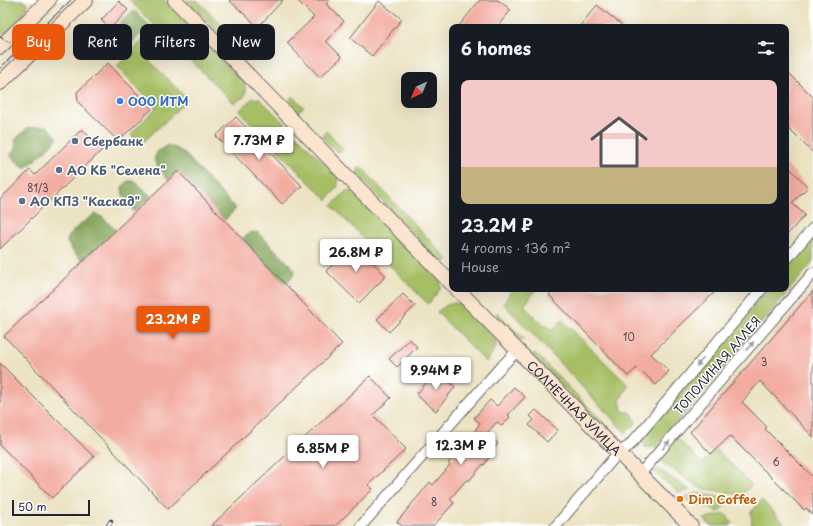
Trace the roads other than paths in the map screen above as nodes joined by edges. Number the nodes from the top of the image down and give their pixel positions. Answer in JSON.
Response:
{"nodes":[{"id":1,"x":49,"y":0,"type":"edge"},
{"id":2,"x":86,"y":0,"type":"edge"},
{"id":3,"x":175,"y":0,"type":"edge"},
{"id":4,"x":0,"y":47,"type":"edge"},
{"id":5,"x":0,"y":84,"type":"edge"},
{"id":6,"x":813,"y":228,"type":"edge"},
{"id":7,"x":789,"y":256,"type":"edge"},
{"id":8,"x":813,"y":273,"type":"edge"},
{"id":9,"x":449,"y":281,"type":"edge"},
{"id":10,"x":460,"y":292,"type":"edge"},
{"id":11,"x":759,"y":292,"type":"edge"},
{"id":12,"x":517,"y":351,"type":"junction"},
{"id":13,"x":619,"y":452,"type":"junction"},
{"id":14,"x":640,"y":474,"type":"junction"},
{"id":15,"x":361,"y":526,"type":"edge"},
{"id":16,"x":556,"y":526,"type":"edge"},
{"id":17,"x":691,"y":526,"type":"edge"}],
"edges":[{"from":1,"to":4,"type":"main road"},
{"from":2,"to":5,"type":"main road"},
{"from":3,"to":9,"type":"main road"},
{"from":6,"to":7,"type":"street"},
{"from":14,"to":8,"type":"street","name":"ТОПОЛИНАЯ АЛЛЕЯ","one_way":true},
{"from":10,"to":12,"type":"main road","name":"СОЛНЕЧНАЯ УЛИЦА"},
{"from":11,"to":13,"type":"street","name":"ТОПОЛИНАЯ АЛЛЕЯ","one_way":true},
{"from":12,"to":13,"type":"main road","name":"СОЛНЕЧНАЯ УЛИЦА"},
{"from":12,"to":15,"type":"street"},
{"from":13,"to":14,"type":"main road","name":"СОЛНЕЧНАЯ УЛИЦА"},
{"from":13,"to":16,"type":"street","name":"ТОПОЛИНАЯ АЛЛЕЯ"},
{"from":14,"to":17,"type":"main road","name":"СОЛНЕЧНАЯ УЛИЦА"}]}
